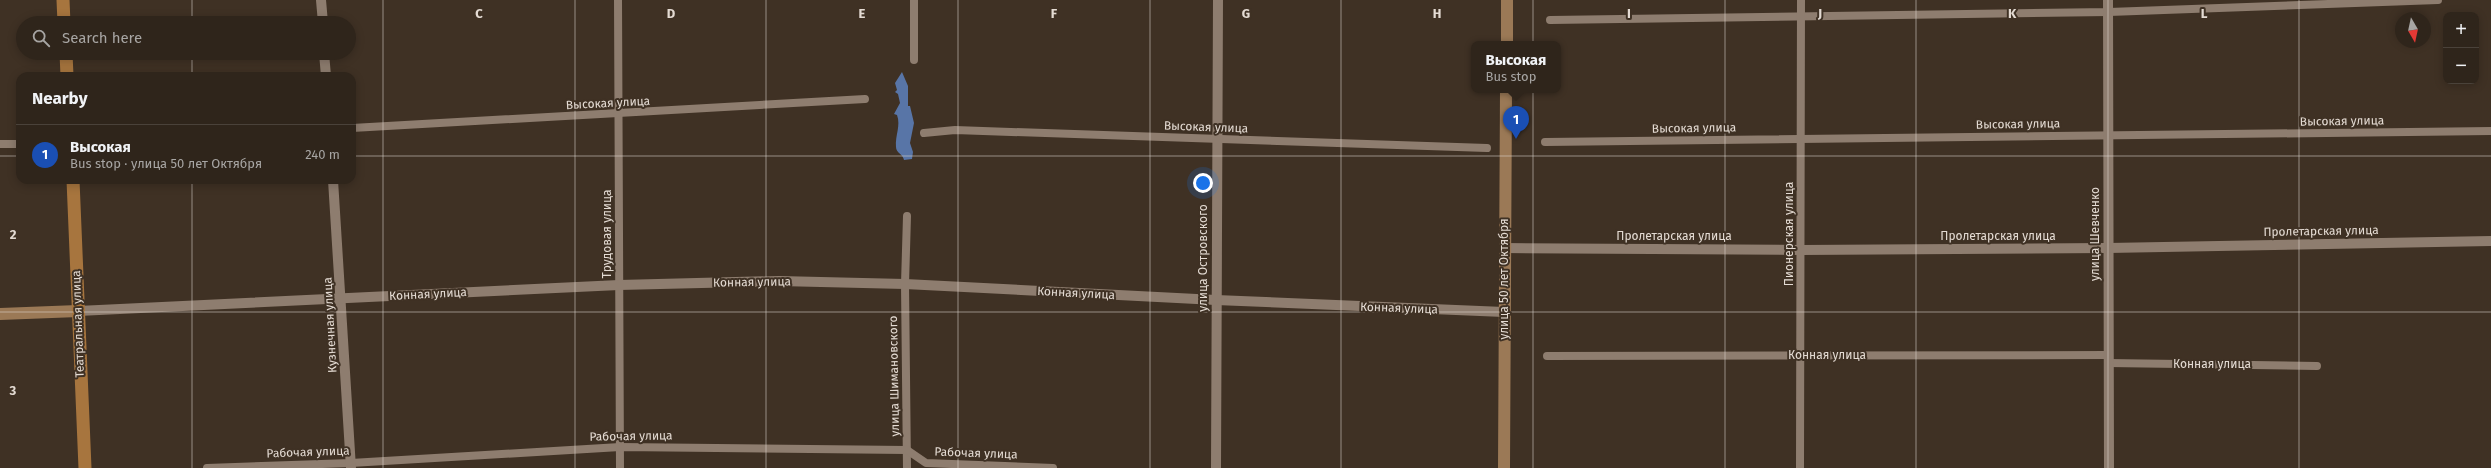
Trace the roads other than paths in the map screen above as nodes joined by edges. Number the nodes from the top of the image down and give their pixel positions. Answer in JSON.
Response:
{"nodes":[{"id":1,"x":63,"y":0,"type":"edge"},
{"id":2,"x":321,"y":0,"type":"edge"},
{"id":3,"x":618,"y":0,"type":"edge"},
{"id":4,"x":914,"y":0,"type":"edge"},
{"id":5,"x":1218,"y":0,"type":"edge"},
{"id":6,"x":1507,"y":0,"type":"edge"},
{"id":7,"x":1801,"y":0,"type":"edge"},
{"id":8,"x":2108,"y":0,"type":"edge"},
{"id":9,"x":2438,"y":0,"type":"edge"},
{"id":10,"x":2109,"y":12,"type":"junction"},
{"id":11,"x":64,"y":16,"type":"edge"},
{"id":12,"x":322,"y":16,"type":"edge"},
{"id":13,"x":1801,"y":16,"type":"junction"},
{"id":14,"x":1550,"y":20,"type":"dead end"},
{"id":15,"x":1507,"y":41,"type":"edge"},
{"id":16,"x":66,"y":60,"type":"edge"},
{"id":17,"x":325,"y":60,"type":"edge"},
{"id":18,"x":914,"y":60,"type":"dead end"},
{"id":19,"x":67,"y":72,"type":"edge"},
{"id":20,"x":326,"y":72,"type":"edge"},
{"id":21,"x":1506,"y":93,"type":"edge"},
{"id":22,"x":865,"y":99,"type":"dead end"},
{"id":23,"x":618,"y":114,"type":"junction"},
{"id":24,"x":356,"y":128,"type":"edge"},
{"id":25,"x":2491,"y":131,"type":"edge"},
{"id":26,"x":924,"y":133,"type":"dead end"},
{"id":27,"x":2107,"y":135,"type":"junction"},
{"id":28,"x":1801,"y":138,"type":"junction"},
{"id":29,"x":1216,"y":139,"type":"junction"},
{"id":30,"x":1545,"y":142,"type":"dead end"},
{"id":31,"x":0,"y":144,"type":"edge"},
{"id":32,"x":16,"y":144,"type":"edge"},
{"id":33,"x":1487,"y":148,"type":"dead end"},
{"id":34,"x":72,"y":184,"type":"edge"},
{"id":35,"x":333,"y":184,"type":"edge"},
{"id":36,"x":907,"y":216,"type":"dead end"},
{"id":37,"x":2491,"y":241,"type":"edge"},
{"id":38,"x":1504,"y":248,"type":"junction"},
{"id":39,"x":2108,"y":248,"type":"junction"},
{"id":40,"x":1801,"y":250,"type":"junction"},
{"id":41,"x":905,"y":284,"type":"junction"},
{"id":42,"x":619,"y":285,"type":"junction"},
{"id":43,"x":342,"y":298,"type":"junction"},
{"id":44,"x":1216,"y":300,"type":"junction"},
{"id":45,"x":78,"y":311,"type":"junction"},
{"id":46,"x":1504,"y":312,"type":"junction"},
{"id":47,"x":0,"y":314,"type":"edge"},
{"id":48,"x":1800,"y":355,"type":"junction"},
{"id":49,"x":1547,"y":356,"type":"dead end"},
{"id":50,"x":2108,"y":359,"type":"junction"},
{"id":51,"x":2317,"y":366,"type":"dead end"},
{"id":52,"x":620,"y":447,"type":"junction"},
{"id":53,"x":907,"y":450,"type":"junction"},
{"id":54,"x":351,"y":465,"type":"edge"},
{"id":55,"x":85,"y":468,"type":"edge"},
{"id":56,"x":207,"y":468,"type":"edge"},
{"id":57,"x":620,"y":468,"type":"edge"},
{"id":58,"x":907,"y":468,"type":"edge"},
{"id":59,"x":1052,"y":468,"type":"edge"},
{"id":60,"x":1216,"y":468,"type":"edge"},
{"id":61,"x":1504,"y":468,"type":"edge"},
{"id":62,"x":1800,"y":468,"type":"edge"},
{"id":63,"x":2109,"y":468,"type":"edge"}],
"edges":[{"from":1,"to":11,"type":"main road"},
{"from":2,"to":12,"type":"street"},
{"from":3,"to":23,"type":"street","name":"Трудовая улица"},
{"from":4,"to":18,"type":"street"},
{"from":5,"to":29,"type":"street","name":"улица Островского"},
{"from":6,"to":15,"type":"main road"},
{"from":7,"to":13,"type":"street","name":"Пионерская улица"},
{"from":8,"to":10,"type":"street","name":"улица Шевченко"},
{"from":9,"to":10,"type":"street"},
{"from":10,"to":13,"type":"street"},
{"from":10,"to":27,"type":"street","name":"улица Шевченко"},
{"from":13,"to":14,"type":"street"},
{"from":13,"to":28,"type":"street","name":"Пионерская улица"},
{"from":16,"to":19,"type":"main road"},
{"from":17,"to":20,"type":"street"},
{"from":21,"to":38,"type":"main road","name":"улица 50 лет Октября"},
{"from":22,"to":23,"type":"street","name":"Высокая улица"},
{"from":23,"to":24,"type":"street","name":"Высокая улица"},
{"from":23,"to":42,"type":"street","name":"Трудовая улица"},
{"from":25,"to":27,"type":"street","name":"Высокая улица"},
{"from":26,"to":29,"type":"street","name":"Высокая улица"},
{"from":27,"to":28,"type":"street","name":"Высокая улица"},
{"from":27,"to":39,"type":"street","name":"улица Шевченко"},
{"from":28,"to":30,"type":"street","name":"Высокая улица"},
{"from":28,"to":40,"type":"street","name":"Пионерская улица"},
{"from":29,"to":33,"type":"street","name":"Высокая улица"},
{"from":29,"to":44,"type":"street","name":"улица Островского"},
{"from":31,"to":32,"type":"street"},
{"from":34,"to":45,"type":"main road","name":"Театральная улица"},
{"from":35,"to":43,"type":"street","name":"Кузнечная улица"},
{"from":36,"to":41,"type":"street","name":"улица Шимановского"},
{"from":37,"to":39,"type":"street","name":"Пролетарская улица"},
{"from":38,"to":40,"type":"street","name":"Пролетарская улица"},
{"from":38,"to":46,"type":"main road","name":"улица 50 лет Октября"},
{"from":39,"to":40,"type":"street","name":"Пролетарская улица"},
{"from":39,"to":50,"type":"street","name":"улица Шевченко"},
{"from":40,"to":48,"type":"street","name":"Пионерская улица"},
{"from":41,"to":42,"type":"street","name":"Конная улица"},
{"from":41,"to":44,"type":"street","name":"Конная улица"},
{"from":41,"to":53,"type":"street","name":"улица Шимановского"},
{"from":42,"to":43,"type":"street","name":"Конная улица"},
{"from":42,"to":52,"type":"street","name":"Трудовая улица"},
{"from":43,"to":45,"type":"street","name":"Конная улица"},
{"from":43,"to":54,"type":"street","name":"Кузнечная улица"},
{"from":44,"to":46,"type":"street","name":"Конная улица"},
{"from":44,"to":60,"type":"street","name":"улица Островского"},
{"from":45,"to":47,"type":"main road","name":"Конная улица"},
{"from":45,"to":55,"type":"main road","name":"Театральная улица"},
{"from":46,"to":61,"type":"main road","name":"улица 50 лет Октября"},
{"from":48,"to":49,"type":"street","name":"Конная улица"},
{"from":48,"to":50,"type":"street","name":"Конная улица"},
{"from":48,"to":62,"type":"street","name":"Пионерская улица"},
{"from":50,"to":51,"type":"street","name":"Конная улица"},
{"from":50,"to":63,"type":"street","name":"улица Шевченко"},
{"from":52,"to":53,"type":"street","name":"Рабочая улица"},
{"from":52,"to":54,"type":"street","name":"Рабочая улица"},
{"from":52,"to":57,"type":"street","name":"Трудовая улица"},
{"from":53,"to":58,"type":"street","name":"улица Шимановского"},
{"from":53,"to":59,"type":"street","name":"Рабочая улица"},
{"from":54,"to":56,"type":"street","name":"Рабочая улица"}]}
